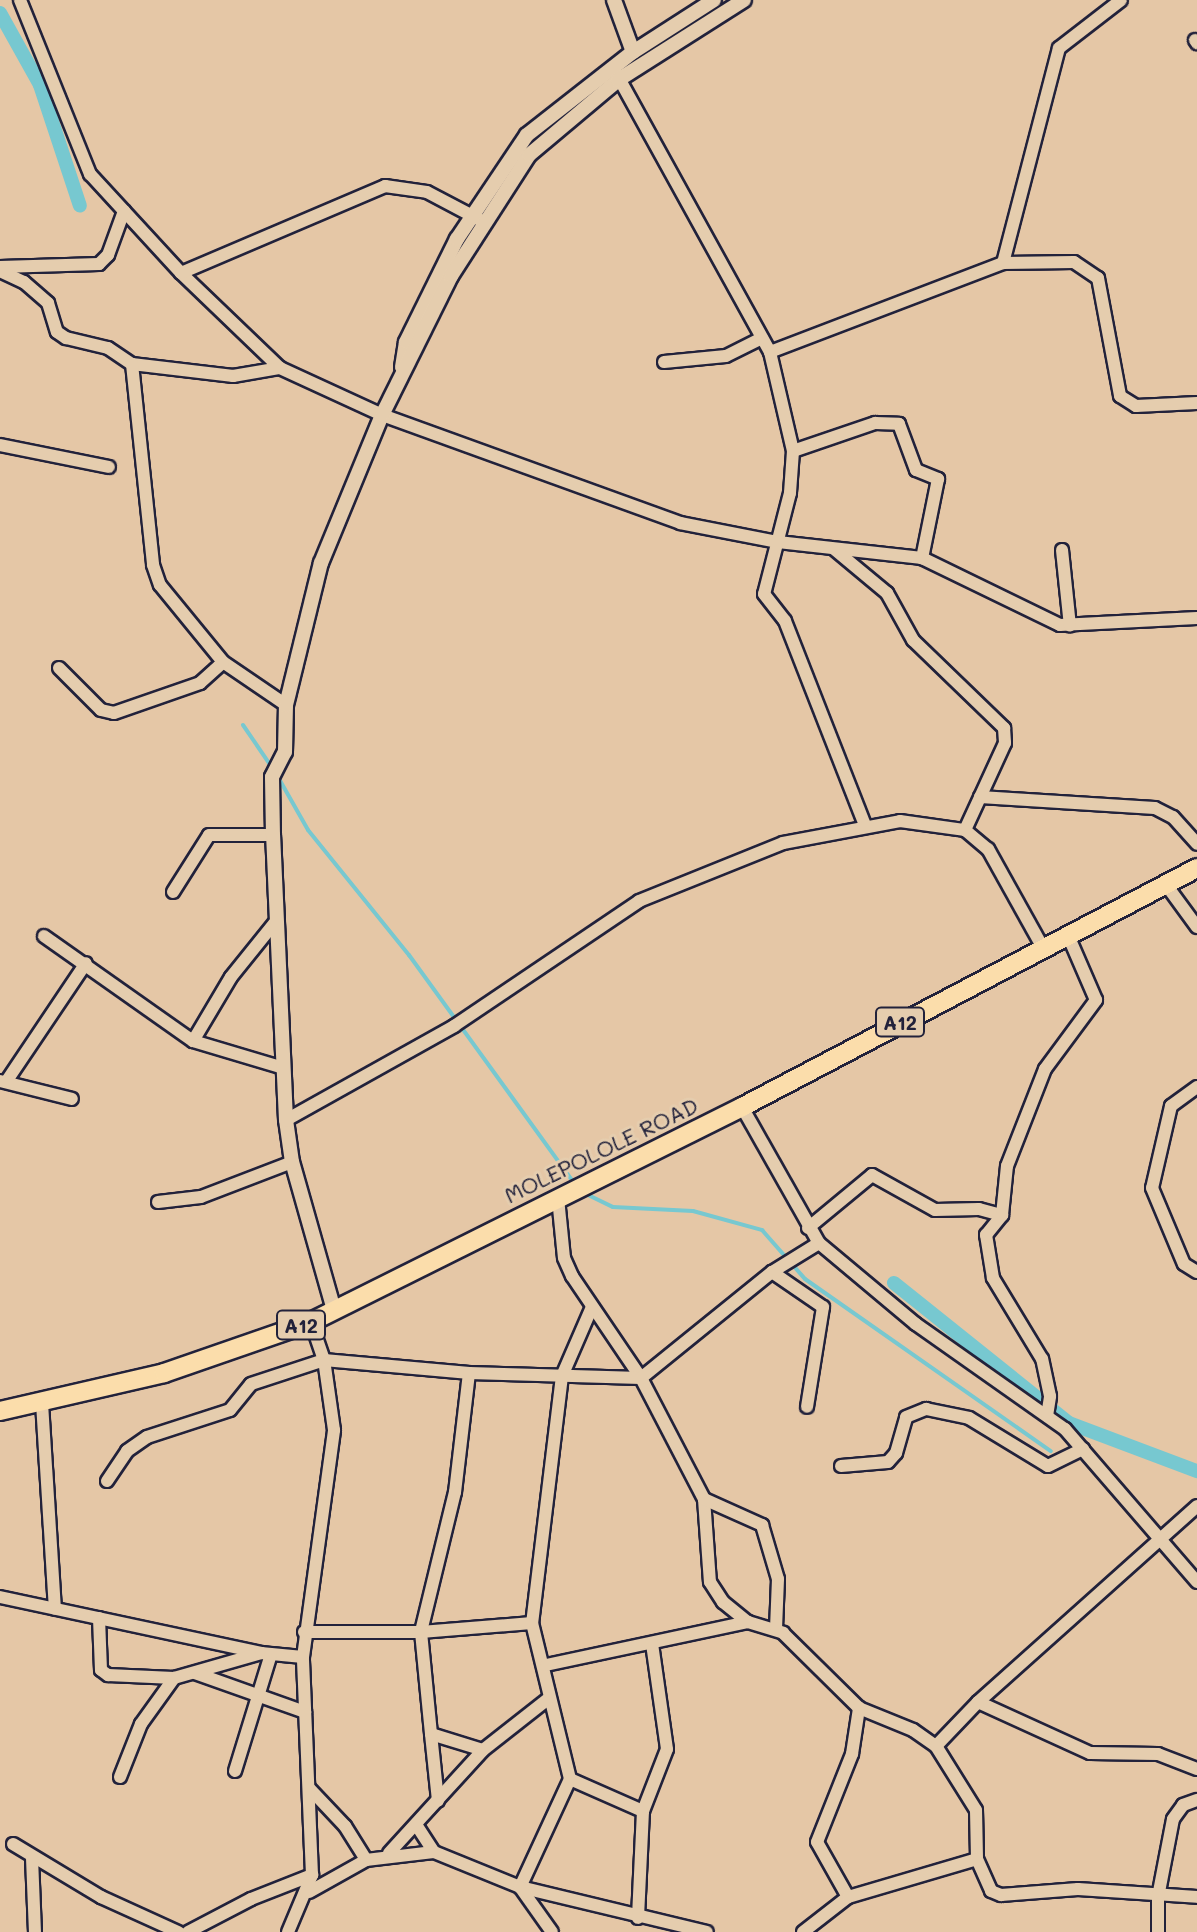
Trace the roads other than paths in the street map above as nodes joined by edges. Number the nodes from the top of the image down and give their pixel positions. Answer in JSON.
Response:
{"nodes":[{"id":1,"x":20,"y":0,"type":"edge"},
{"id":2,"x":614,"y":0,"type":"edge"},
{"id":3,"x":714,"y":0,"type":"edge"},
{"id":4,"x":1121,"y":0,"type":"edge"},
{"id":5,"x":736,"y":2,"type":"edge"},
{"id":6,"x":633,"y":52,"type":"junction"},
{"id":7,"x":616,"y":73,"type":"junction"},
{"id":8,"x":124,"y":211,"type":"junction"},
{"id":9,"x":478,"y":217,"type":"junction"},
{"id":10,"x":1003,"y":263,"type":"junction"},
{"id":11,"x":0,"y":269,"type":"edge"},
{"id":12,"x":181,"y":273,"type":"junction"},
{"id":13,"x":762,"y":338,"type":"junction"},
{"id":14,"x":770,"y":352,"type":"junction"},
{"id":15,"x":664,"y":362,"type":"dead end"},
{"id":16,"x":132,"y":364,"type":"junction"},
{"id":17,"x":280,"y":368,"type":"junction"},
{"id":18,"x":1197,"y":403,"type":"edge"},
{"id":19,"x":382,"y":415,"type":"junction"},
{"id":20,"x":0,"y":445,"type":"edge"},
{"id":21,"x":793,"y":451,"type":"junction"},
{"id":22,"x":109,"y":467,"type":"dead end"},
{"id":23,"x":778,"y":542,"type":"junction"},
{"id":24,"x":834,"y":549,"type":"junction"},
{"id":25,"x":1062,"y":550,"type":"dead end"},
{"id":26,"x":922,"y":558,"type":"junction"},
{"id":27,"x":1197,"y":618,"type":"edge"},
{"id":28,"x":1070,"y":626,"type":"junction"},
{"id":29,"x":223,"y":662,"type":"junction"},
{"id":30,"x":59,"y":668,"type":"dead end"},
{"id":31,"x":286,"y":705,"type":"junction"},
{"id":32,"x":980,"y":797,"type":"junction"},
{"id":33,"x":865,"y":825,"type":"junction"},
{"id":34,"x":965,"y":830,"type":"junction"},
{"id":35,"x":273,"y":835,"type":"junction"},
{"id":36,"x":1197,"y":844,"type":"edge"},
{"id":37,"x":1197,"y":868,"type":"edge"},
{"id":38,"x":1167,"y":886,"type":"junction"},
{"id":39,"x":173,"y":892,"type":"dead end"},
{"id":40,"x":276,"y":921,"type":"junction"},
{"id":41,"x":1197,"y":927,"type":"edge"},
{"id":42,"x":1067,"y":933,"type":"junction"},
{"id":43,"x":44,"y":936,"type":"dead end"},
{"id":44,"x":1042,"y":946,"type":"junction"},
{"id":45,"x":86,"y":963,"type":"junction"},
{"id":46,"x":193,"y":1041,"type":"junction"},
{"id":47,"x":280,"y":1067,"type":"junction"},
{"id":48,"x":3,"y":1081,"type":"edge"},
{"id":49,"x":1197,"y":1087,"type":"edge"},
{"id":50,"x":72,"y":1099,"type":"dead end"},
{"id":51,"x":742,"y":1107,"type":"junction"},
{"id":52,"x":286,"y":1120,"type":"junction"},
{"id":53,"x":292,"y":1162,"type":"junction"},
{"id":54,"x":558,"y":1198,"type":"junction"},
{"id":55,"x":158,"y":1202,"type":"dead end"},
{"id":56,"x":1002,"y":1215,"type":"junction"},
{"id":57,"x":808,"y":1228,"type":"junction"},
{"id":58,"x":819,"y":1243,"type":"junction"},
{"id":59,"x":772,"y":1272,"type":"junction"},
{"id":60,"x":1197,"y":1272,"type":"edge"},
{"id":61,"x":592,"y":1307,"type":"junction"},
{"id":62,"x":334,"y":1310,"type":"junction"},
{"id":63,"x":311,"y":1322,"type":"junction"},
{"id":64,"x":324,"y":1360,"type":"junction"},
{"id":65,"x":469,"y":1373,"type":"junction"},
{"id":66,"x":562,"y":1376,"type":"junction"},
{"id":67,"x":641,"y":1378,"type":"junction"},
{"id":68,"x":42,"y":1403,"type":"junction"},
{"id":69,"x":807,"y":1407,"type":"dead end"},
{"id":70,"x":0,"y":1411,"type":"edge"},
{"id":71,"x":1047,"y":1416,"type":"junction"},
{"id":72,"x":1083,"y":1449,"type":"junction"},
{"id":73,"x":841,"y":1466,"type":"dead end"},
{"id":74,"x":107,"y":1481,"type":"dead end"},
{"id":75,"x":704,"y":1499,"type":"junction"},
{"id":76,"x":1197,"y":1506,"type":"edge"},
{"id":77,"x":1160,"y":1536,"type":"junction"},
{"id":78,"x":1197,"y":1582,"type":"edge"},
{"id":79,"x":0,"y":1597,"type":"edge"},
{"id":80,"x":55,"y":1609,"type":"junction"},
{"id":81,"x":99,"y":1618,"type":"junction"},
{"id":82,"x":748,"y":1622,"type":"junction"},
{"id":83,"x":532,"y":1623,"type":"junction"},
{"id":84,"x":776,"y":1628,"type":"junction"},
{"id":85,"x":304,"y":1632,"type":"junction"},
{"id":86,"x":421,"y":1632,"type":"junction"},
{"id":87,"x":652,"y":1643,"type":"junction"},
{"id":88,"x":266,"y":1654,"type":"junction"},
{"id":89,"x":303,"y":1657,"type":"junction"},
{"id":90,"x":546,"y":1665,"type":"junction"},
{"id":91,"x":195,"y":1673,"type":"junction"},
{"id":92,"x":174,"y":1678,"type":"junction"},
{"id":93,"x":258,"y":1696,"type":"junction"},
{"id":94,"x":548,"y":1699,"type":"junction"},
{"id":95,"x":978,"y":1702,"type":"junction"},
{"id":96,"x":859,"y":1708,"type":"junction"},
{"id":97,"x":305,"y":1712,"type":"junction"},
{"id":98,"x":431,"y":1734,"type":"junction"},
{"id":99,"x":936,"y":1746,"type":"junction"},
{"id":100,"x":483,"y":1750,"type":"junction"},
{"id":101,"x":1197,"y":1769,"type":"edge"},
{"id":102,"x":235,"y":1771,"type":"dead end"},
{"id":103,"x":120,"y":1777,"type":"dead end"},
{"id":104,"x":570,"y":1779,"type":"junction"},
{"id":105,"x":310,"y":1789,"type":"junction"},
{"id":106,"x":1197,"y":1800,"type":"edge"},
{"id":107,"x":438,"y":1801,"type":"junction"},
{"id":108,"x":643,"y":1811,"type":"junction"},
{"id":109,"x":417,"y":1826,"type":"junction"},
{"id":110,"x":13,"y":1844,"type":"dead end"},
{"id":111,"x":434,"y":1852,"type":"junction"},
{"id":112,"x":389,"y":1853,"type":"junction"},
{"id":113,"x":32,"y":1858,"type":"junction"},
{"id":114,"x":977,"y":1859,"type":"junction"},
{"id":115,"x":366,"y":1860,"type":"junction"},
{"id":116,"x":312,"y":1875,"type":"junction"},
{"id":117,"x":520,"y":1887,"type":"junction"},
{"id":118,"x":309,"y":1892,"type":"junction"},
{"id":119,"x":848,"y":1897,"type":"junction"},
{"id":120,"x":1158,"y":1897,"type":"junction"},
{"id":121,"x":1197,"y":1897,"type":"edge"},
{"id":122,"x":638,"y":1918,"type":"junction"},
{"id":123,"x":669,"y":1929,"type":"edge"},
{"id":124,"x":290,"y":1930,"type":"edge"},
{"id":125,"x":35,"y":1932,"type":"edge"},
{"id":126,"x":178,"y":1932,"type":"edge"},
{"id":127,"x":188,"y":1932,"type":"edge"},
{"id":128,"x":552,"y":1932,"type":"edge"},
{"id":129,"x":707,"y":1932,"type":"edge"},
{"id":130,"x":803,"y":1932,"type":"edge"},
{"id":131,"x":1158,"y":1932,"type":"edge"}],
"edges":[{"from":1,"to":8,"type":"street"},
{"from":2,"to":6,"type":"street"},
{"from":3,"to":6,"type":"street"},
{"from":4,"to":10,"type":"street"},
{"from":5,"to":7,"type":"street"},
{"from":6,"to":7,"type":"street"},
{"from":7,"to":9,"type":"street"},
{"from":7,"to":13,"type":"street"},
{"from":8,"to":11,"type":"street"},
{"from":8,"to":12,"type":"street"},
{"from":9,"to":12,"type":"street"},
{"from":9,"to":19,"type":"street"},
{"from":10,"to":14,"type":"street"},
{"from":10,"to":18,"type":"street"},
{"from":11,"to":16,"type":"street"},
{"from":12,"to":17,"type":"street"},
{"from":13,"to":14,"type":"street"},
{"from":13,"to":15,"type":"street"},
{"from":14,"to":21,"type":"street"},
{"from":16,"to":17,"type":"street"},
{"from":16,"to":29,"type":"street"},
{"from":17,"to":19,"type":"street"},
{"from":19,"to":23,"type":"street"},
{"from":19,"to":31,"type":"street"},
{"from":20,"to":22,"type":"street"},
{"from":21,"to":23,"type":"street"},
{"from":21,"to":26,"type":"street"},
{"from":23,"to":24,"type":"street"},
{"from":23,"to":33,"type":"street"},
{"from":24,"to":26,"type":"street"},
{"from":24,"to":32,"type":"street"},
{"from":25,"to":28,"type":"street"},
{"from":26,"to":28,"type":"street"},
{"from":27,"to":28,"type":"street"},
{"from":29,"to":30,"type":"street"},
{"from":29,"to":31,"type":"street"},
{"from":31,"to":35,"type":"street"},
{"from":32,"to":34,"type":"street"},
{"from":32,"to":36,"type":"street"},
{"from":33,"to":34,"type":"street"},
{"from":33,"to":52,"type":"street"},
{"from":34,"to":44,"type":"street"},
{"from":35,"to":39,"type":"street"},
{"from":35,"to":40,"type":"street"},
{"from":37,"to":38,"type":"main road","name":"MOLEPOLOLE ROAD","number":"A12"},
{"from":38,"to":41,"type":"street"},
{"from":38,"to":42,"type":"main road","name":"MOLEPOLOLE ROAD","number":"A12"},
{"from":40,"to":46,"type":"street"},
{"from":40,"to":47,"type":"street"},
{"from":42,"to":44,"type":"main road","name":"MOLEPOLOLE ROAD","number":"A12"},
{"from":42,"to":56,"type":"street"},
{"from":43,"to":45,"type":"street"},
{"from":44,"to":51,"type":"main road","name":"MOLEPOLOLE ROAD","number":"A12"},
{"from":45,"to":46,"type":"street"},
{"from":45,"to":48,"type":"street"},
{"from":46,"to":47,"type":"street"},
{"from":47,"to":52,"type":"street"},
{"from":48,"to":50,"type":"street"},
{"from":49,"to":60,"type":"street"},
{"from":51,"to":54,"type":"main road","name":"MOLEPOLOLE ROAD","number":"A12"},
{"from":51,"to":57,"type":"street"},
{"from":52,"to":53,"type":"street"},
{"from":53,"to":55,"type":"street"},
{"from":53,"to":62,"type":"street"},
{"from":54,"to":61,"type":"street"},
{"from":54,"to":62,"type":"main road","name":"MOLEPOLOLE ROAD","number":"A12"},
{"from":56,"to":57,"type":"street"},
{"from":56,"to":71,"type":"street"},
{"from":57,"to":58,"type":"street"},
{"from":58,"to":59,"type":"street"},
{"from":58,"to":71,"type":"street"},
{"from":59,"to":67,"type":"street"},
{"from":59,"to":69,"type":"street"},
{"from":61,"to":66,"type":"street"},
{"from":61,"to":67,"type":"street"},
{"from":62,"to":63,"type":"main road","name":"MOLEPOLOLE ROAD","number":"A12"},
{"from":63,"to":64,"type":"street"},
{"from":63,"to":68,"type":"main road","name":"MOLEPOLOLE ROAD","number":"A12"},
{"from":64,"to":65,"type":"street"},
{"from":64,"to":74,"type":"street"},
{"from":64,"to":85,"type":"street"},
{"from":65,"to":66,"type":"street"},
{"from":65,"to":86,"type":"street"},
{"from":66,"to":67,"type":"street"},
{"from":66,"to":83,"type":"street"},
{"from":67,"to":75,"type":"street"},
{"from":68,"to":70,"type":"main road","name":"MOLEPOLOLE ROAD","number":"A12"},
{"from":68,"to":80,"type":"street"},
{"from":71,"to":72,"type":"street"},
{"from":72,"to":73,"type":"street"},
{"from":72,"to":77,"type":"street"},
{"from":75,"to":82,"type":"street"},
{"from":75,"to":84,"type":"street"},
{"from":76,"to":77,"type":"street"},
{"from":77,"to":78,"type":"street"},
{"from":77,"to":95,"type":"street"},
{"from":79,"to":80,"type":"street"},
{"from":80,"to":81,"type":"street"},
{"from":81,"to":88,"type":"street"},
{"from":81,"to":92,"type":"street"},
{"from":82,"to":84,"type":"street"},
{"from":82,"to":87,"type":"street"},
{"from":83,"to":86,"type":"street"},
{"from":83,"to":90,"type":"street"},
{"from":84,"to":96,"type":"street"},
{"from":85,"to":86,"type":"street"},
{"from":85,"to":89,"type":"street"},
{"from":86,"to":98,"type":"street"},
{"from":87,"to":90,"type":"street"},
{"from":87,"to":108,"type":"street"},
{"from":88,"to":89,"type":"street"},
{"from":88,"to":91,"type":"street"},
{"from":88,"to":93,"type":"street"},
{"from":89,"to":97,"type":"street"},
{"from":90,"to":94,"type":"street"},
{"from":91,"to":92,"type":"street"},
{"from":91,"to":93,"type":"street"},
{"from":92,"to":103,"type":"street"},
{"from":93,"to":97,"type":"street"},
{"from":93,"to":102,"type":"street"},
{"from":94,"to":100,"type":"street"},
{"from":94,"to":104,"type":"street"},
{"from":95,"to":99,"type":"street"},
{"from":95,"to":101,"type":"street"},
{"from":96,"to":99,"type":"street"},
{"from":96,"to":119,"type":"street"},
{"from":97,"to":105,"type":"street"},
{"from":98,"to":100,"type":"street"},
{"from":98,"to":107,"type":"street"},
{"from":99,"to":114,"type":"street"},
{"from":100,"to":107,"type":"street"},
{"from":104,"to":108,"type":"street"},
{"from":104,"to":117,"type":"street"},
{"from":105,"to":115,"type":"street"},
{"from":105,"to":116,"type":"street"},
{"from":106,"to":120,"type":"street"},
{"from":107,"to":109,"type":"street"},
{"from":108,"to":122,"type":"street"},
{"from":109,"to":111,"type":"street"},
{"from":109,"to":112,"type":"street"},
{"from":110,"to":113,"type":"street"},
{"from":111,"to":112,"type":"street"},
{"from":111,"to":117,"type":"street"},
{"from":112,"to":115,"type":"street"},
{"from":113,"to":125,"type":"street"},
{"from":113,"to":126,"type":"street"},
{"from":114,"to":119,"type":"street"},
{"from":114,"to":120,"type":"street"},
{"from":115,"to":118,"type":"street"},
{"from":116,"to":118,"type":"street"},
{"from":116,"to":127,"type":"street"},
{"from":117,"to":122,"type":"street"},
{"from":117,"to":128,"type":"street"},
{"from":118,"to":124,"type":"street"},
{"from":119,"to":130,"type":"street"},
{"from":120,"to":121,"type":"street"},
{"from":120,"to":131,"type":"street"},
{"from":122,"to":123,"type":"street"},
{"from":123,"to":129,"type":"street"}]}
